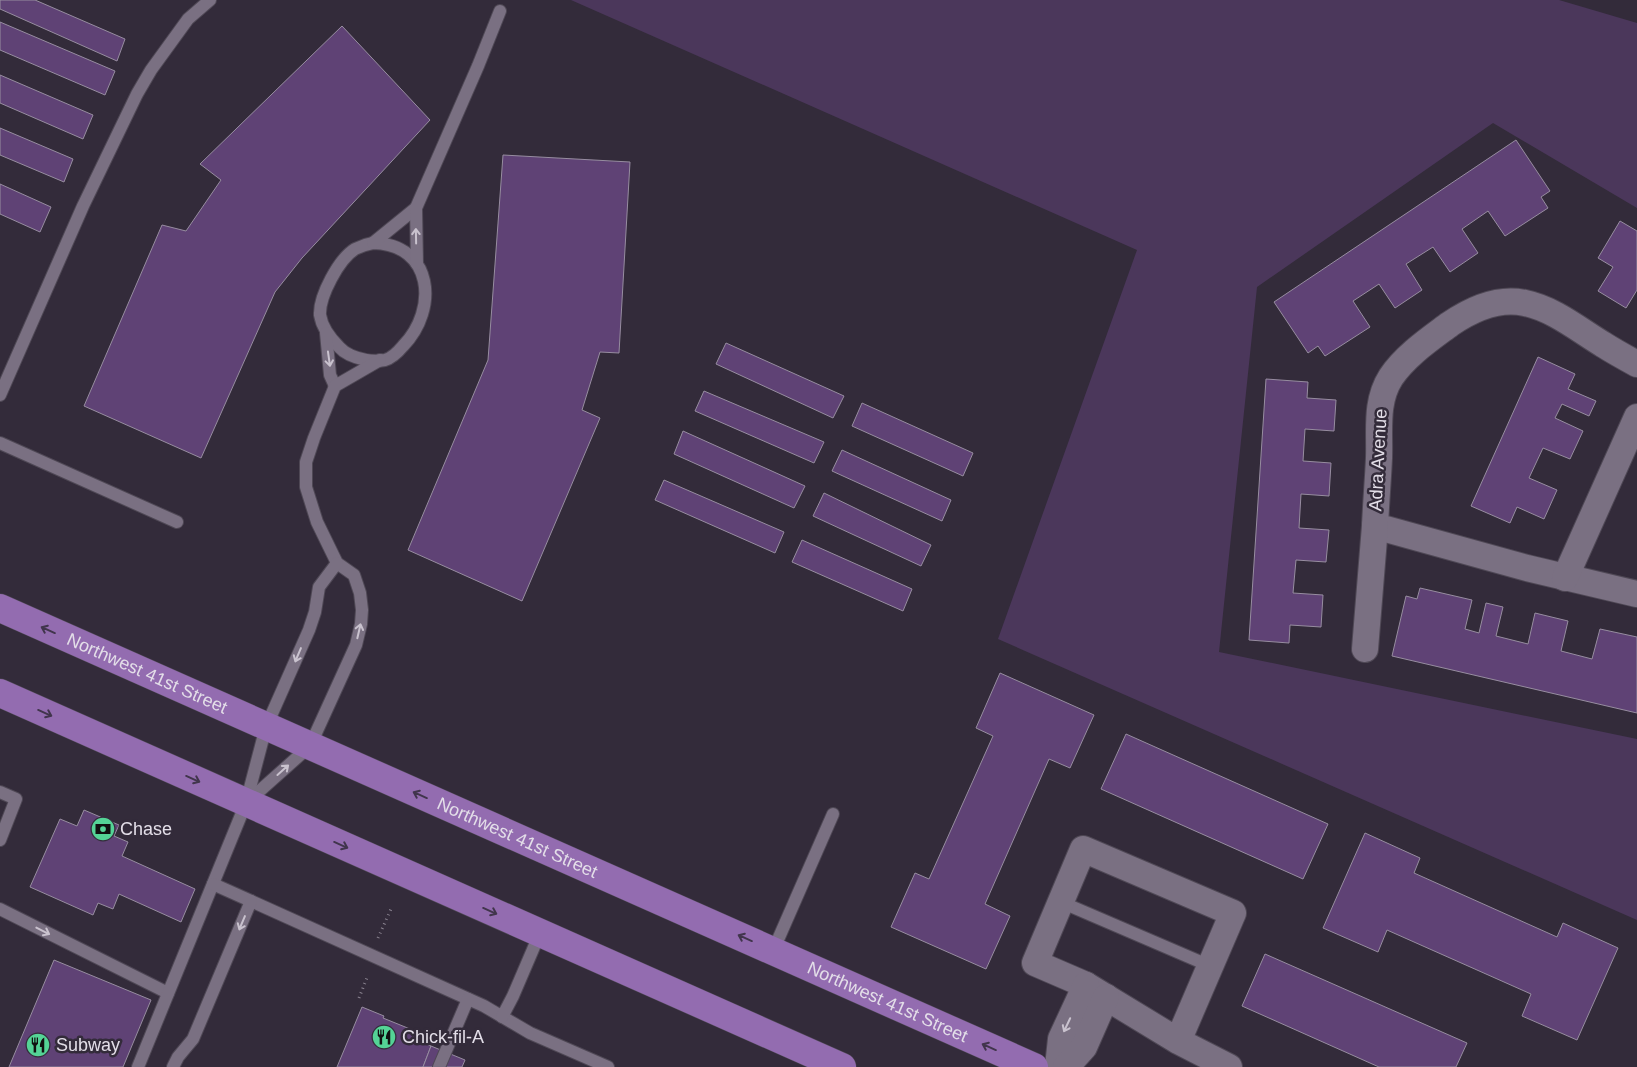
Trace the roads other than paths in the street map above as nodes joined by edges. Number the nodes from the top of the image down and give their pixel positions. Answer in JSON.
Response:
{"nodes":[{"id":1,"x":210,"y":0,"type":"edge"},
{"id":2,"x":500,"y":11,"type":"dead end"},
{"id":3,"x":416,"y":208,"type":"junction"},
{"id":4,"x":373,"y":243,"type":"junction"},
{"id":5,"x":417,"y":264,"type":"junction"},
{"id":6,"x":326,"y":331,"type":"junction"},
{"id":7,"x":380,"y":360,"type":"junction"},
{"id":8,"x":1637,"y":364,"type":"edge"},
{"id":9,"x":336,"y":386,"type":"junction"},
{"id":10,"x":0,"y":395,"type":"edge"},
{"id":11,"x":1637,"y":416,"type":"edge"},
{"id":12,"x":0,"y":443,"type":"edge"},
{"id":13,"x":177,"y":522,"type":"dead end"},
{"id":14,"x":1374,"y":526,"type":"junction"},
{"id":15,"x":337,"y":563,"type":"junction"},
{"id":16,"x":1565,"y":578,"type":"junction"},
{"id":17,"x":1637,"y":594,"type":"edge"},
{"id":18,"x":0,"y":608,"type":"edge"},
{"id":19,"x":1365,"y":649,"type":"dead end"},
{"id":20,"x":0,"y":693,"type":"edge"},
{"id":21,"x":266,"y":727,"type":"junction"},
{"id":22,"x":310,"y":746,"type":"junction"},
{"id":23,"x":0,"y":792,"type":"edge"},
{"id":24,"x":246,"y":803,"type":"junction"},
{"id":25,"x":833,"y":814,"type":"dead end"},
{"id":26,"x":0,"y":840,"type":"edge"},
{"id":27,"x":213,"y":884,"type":"junction"},
{"id":28,"x":251,"y":901,"type":"junction"},
{"id":29,"x":1060,"y":902,"type":"junction"},
{"id":30,"x":0,"y":909,"type":"edge"},
{"id":31,"x":540,"y":933,"type":"junction"},
{"id":32,"x":773,"y":951,"type":"junction"},
{"id":33,"x":1210,"y":966,"type":"junction"},
{"id":34,"x":1096,"y":991,"type":"junction"},
{"id":35,"x":168,"y":993,"type":"junction"},
{"id":36,"x":468,"y":999,"type":"junction"},
{"id":37,"x":502,"y":1017,"type":"junction"},
{"id":38,"x":1178,"y":1041,"type":"junction"},
{"id":39,"x":138,"y":1067,"type":"edge"},
{"id":40,"x":173,"y":1067,"type":"edge"},
{"id":41,"x":439,"y":1067,"type":"edge"},
{"id":42,"x":608,"y":1067,"type":"edge"},
{"id":43,"x":842,"y":1067,"type":"edge"},
{"id":44,"x":1034,"y":1067,"type":"edge"},
{"id":45,"x":1058,"y":1067,"type":"edge"},
{"id":46,"x":1066,"y":1067,"type":"edge"},
{"id":47,"x":1229,"y":1067,"type":"edge"}],
"edges":[{"from":1,"to":10,"type":"lane"},
{"from":2,"to":3,"type":"lane"},
{"from":3,"to":4,"type":"lane"},
{"from":5,"to":3,"type":"lane","one_way":true},
{"from":4,"to":5,"type":"lane"},
{"from":4,"to":6,"type":"lane"},
{"from":5,"to":7,"type":"lane"},
{"from":6,"to":7,"type":"lane"},
{"from":6,"to":9,"type":"lane","one_way":true},
{"from":7,"to":9,"type":"lane"},
{"from":8,"to":14,"type":"street","name":"Adra Avenue"},
{"from":9,"to":15,"type":"lane"},
{"from":11,"to":16,"type":"street"},
{"from":12,"to":13,"type":"lane"},
{"from":14,"to":16,"type":"street","name":"Adra Avenue"},
{"from":14,"to":19,"type":"street","name":"Adra Avenue"},
{"from":15,"to":21,"type":"lane","one_way":true},
{"from":22,"to":15,"type":"lane","one_way":true},
{"from":16,"to":17,"type":"street","name":"Adra Avenue"},
{"from":21,"to":18,"type":"main road","name":"Northwest 41st Street","one_way":true},
{"from":20,"to":24,"type":"main road","one_way":true},
{"from":21,"to":22,"type":"main road","name":"Northwest 41st Street"},
{"from":21,"to":24,"type":"lane"},
{"from":24,"to":22,"type":"lane","one_way":true},
{"from":32,"to":22,"type":"main road","name":"Northwest 41st Street","one_way":true},
{"from":23,"to":26,"type":"lane"},
{"from":24,"to":27,"type":"lane"},
{"from":24,"to":31,"type":"main road","one_way":true},
{"from":25,"to":32,"type":"lane"},
{"from":27,"to":28,"type":"lane"},
{"from":27,"to":35,"type":"lane"},
{"from":28,"to":36,"type":"lane"},
{"from":28,"to":40,"type":"lane","one_way":true},
{"from":29,"to":33,"type":"lane"},
{"from":29,"to":33,"type":"street"},
{"from":29,"to":34,"type":"street"},
{"from":30,"to":35,"type":"lane","one_way":true},
{"from":31,"to":37,"type":"lane"},
{"from":31,"to":43,"type":"main road"},
{"from":44,"to":32,"type":"main road","name":"Northwest 41st Street","one_way":true},
{"from":33,"to":38,"type":"street"},
{"from":34,"to":38,"type":"street"},
{"from":34,"to":45,"type":"street","one_way":true},
{"from":34,"to":46,"type":"street"},
{"from":35,"to":39,"type":"lane"},
{"from":36,"to":37,"type":"lane"},
{"from":36,"to":41,"type":"lane"},
{"from":37,"to":42,"type":"lane"},
{"from":38,"to":47,"type":"street"}]}
